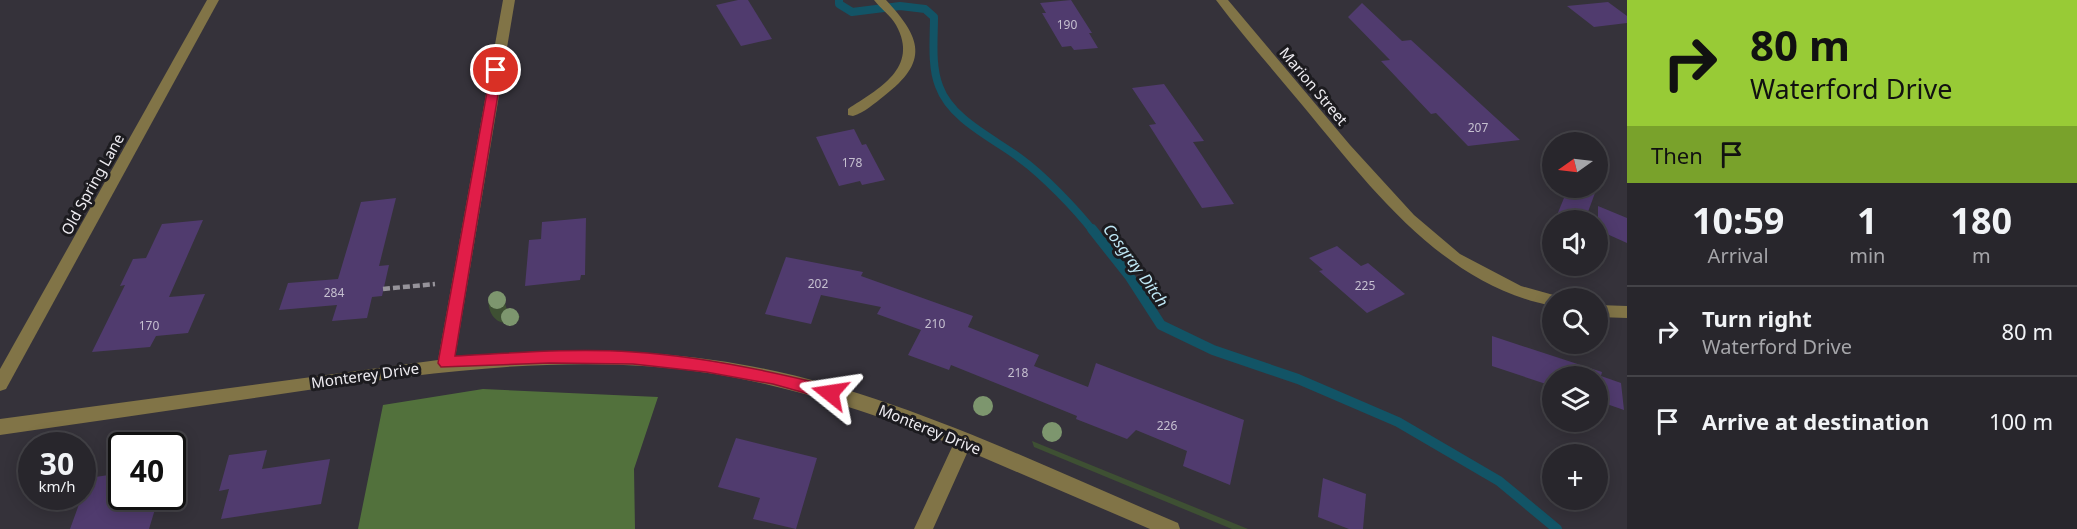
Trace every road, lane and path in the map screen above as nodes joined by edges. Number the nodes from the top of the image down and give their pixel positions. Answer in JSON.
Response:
{"nodes":[{"id":1,"x":213,"y":0,"type":"edge"},
{"id":2,"x":509,"y":0,"type":"edge"},
{"id":3,"x":1222,"y":0,"type":"edge"},
{"id":4,"x":881,"y":2,"type":"edge"},
{"id":5,"x":853,"y":111,"type":"dead end"},
{"id":6,"x":435,"y":284,"type":"dead end"},
{"id":7,"x":383,"y":289,"type":"dead end"},
{"id":8,"x":1542,"y":297,"type":"edge"},
{"id":9,"x":1608,"y":311,"type":"edge"},
{"id":10,"x":1627,"y":312,"type":"edge"},
{"id":11,"x":446,"y":363,"type":"junction"},
{"id":12,"x":0,"y":384,"type":"edge"},
{"id":13,"x":0,"y":427,"type":"edge"},
{"id":14,"x":963,"y":442,"type":"junction"},
{"id":15,"x":922,"y":529,"type":"edge"},
{"id":16,"x":1171,"y":529,"type":"edge"}],
"edges":[{"from":1,"to":12,"type":"street","name":"Old Spring Lane"},
{"from":2,"to":11,"type":"street"},
{"from":3,"to":8,"type":"street","name":"Marion Street"},
{"from":4,"to":5,"type":"street"},
{"from":6,"to":7,"type":"path"},
{"from":9,"to":10,"type":"street"},
{"from":11,"to":13,"type":"street","name":"Monterey Drive"},
{"from":11,"to":14,"type":"street","name":"Monterey Drive"},
{"from":14,"to":15,"type":"street"},
{"from":14,"to":16,"type":"street","name":"Monterey Drive"}]}
